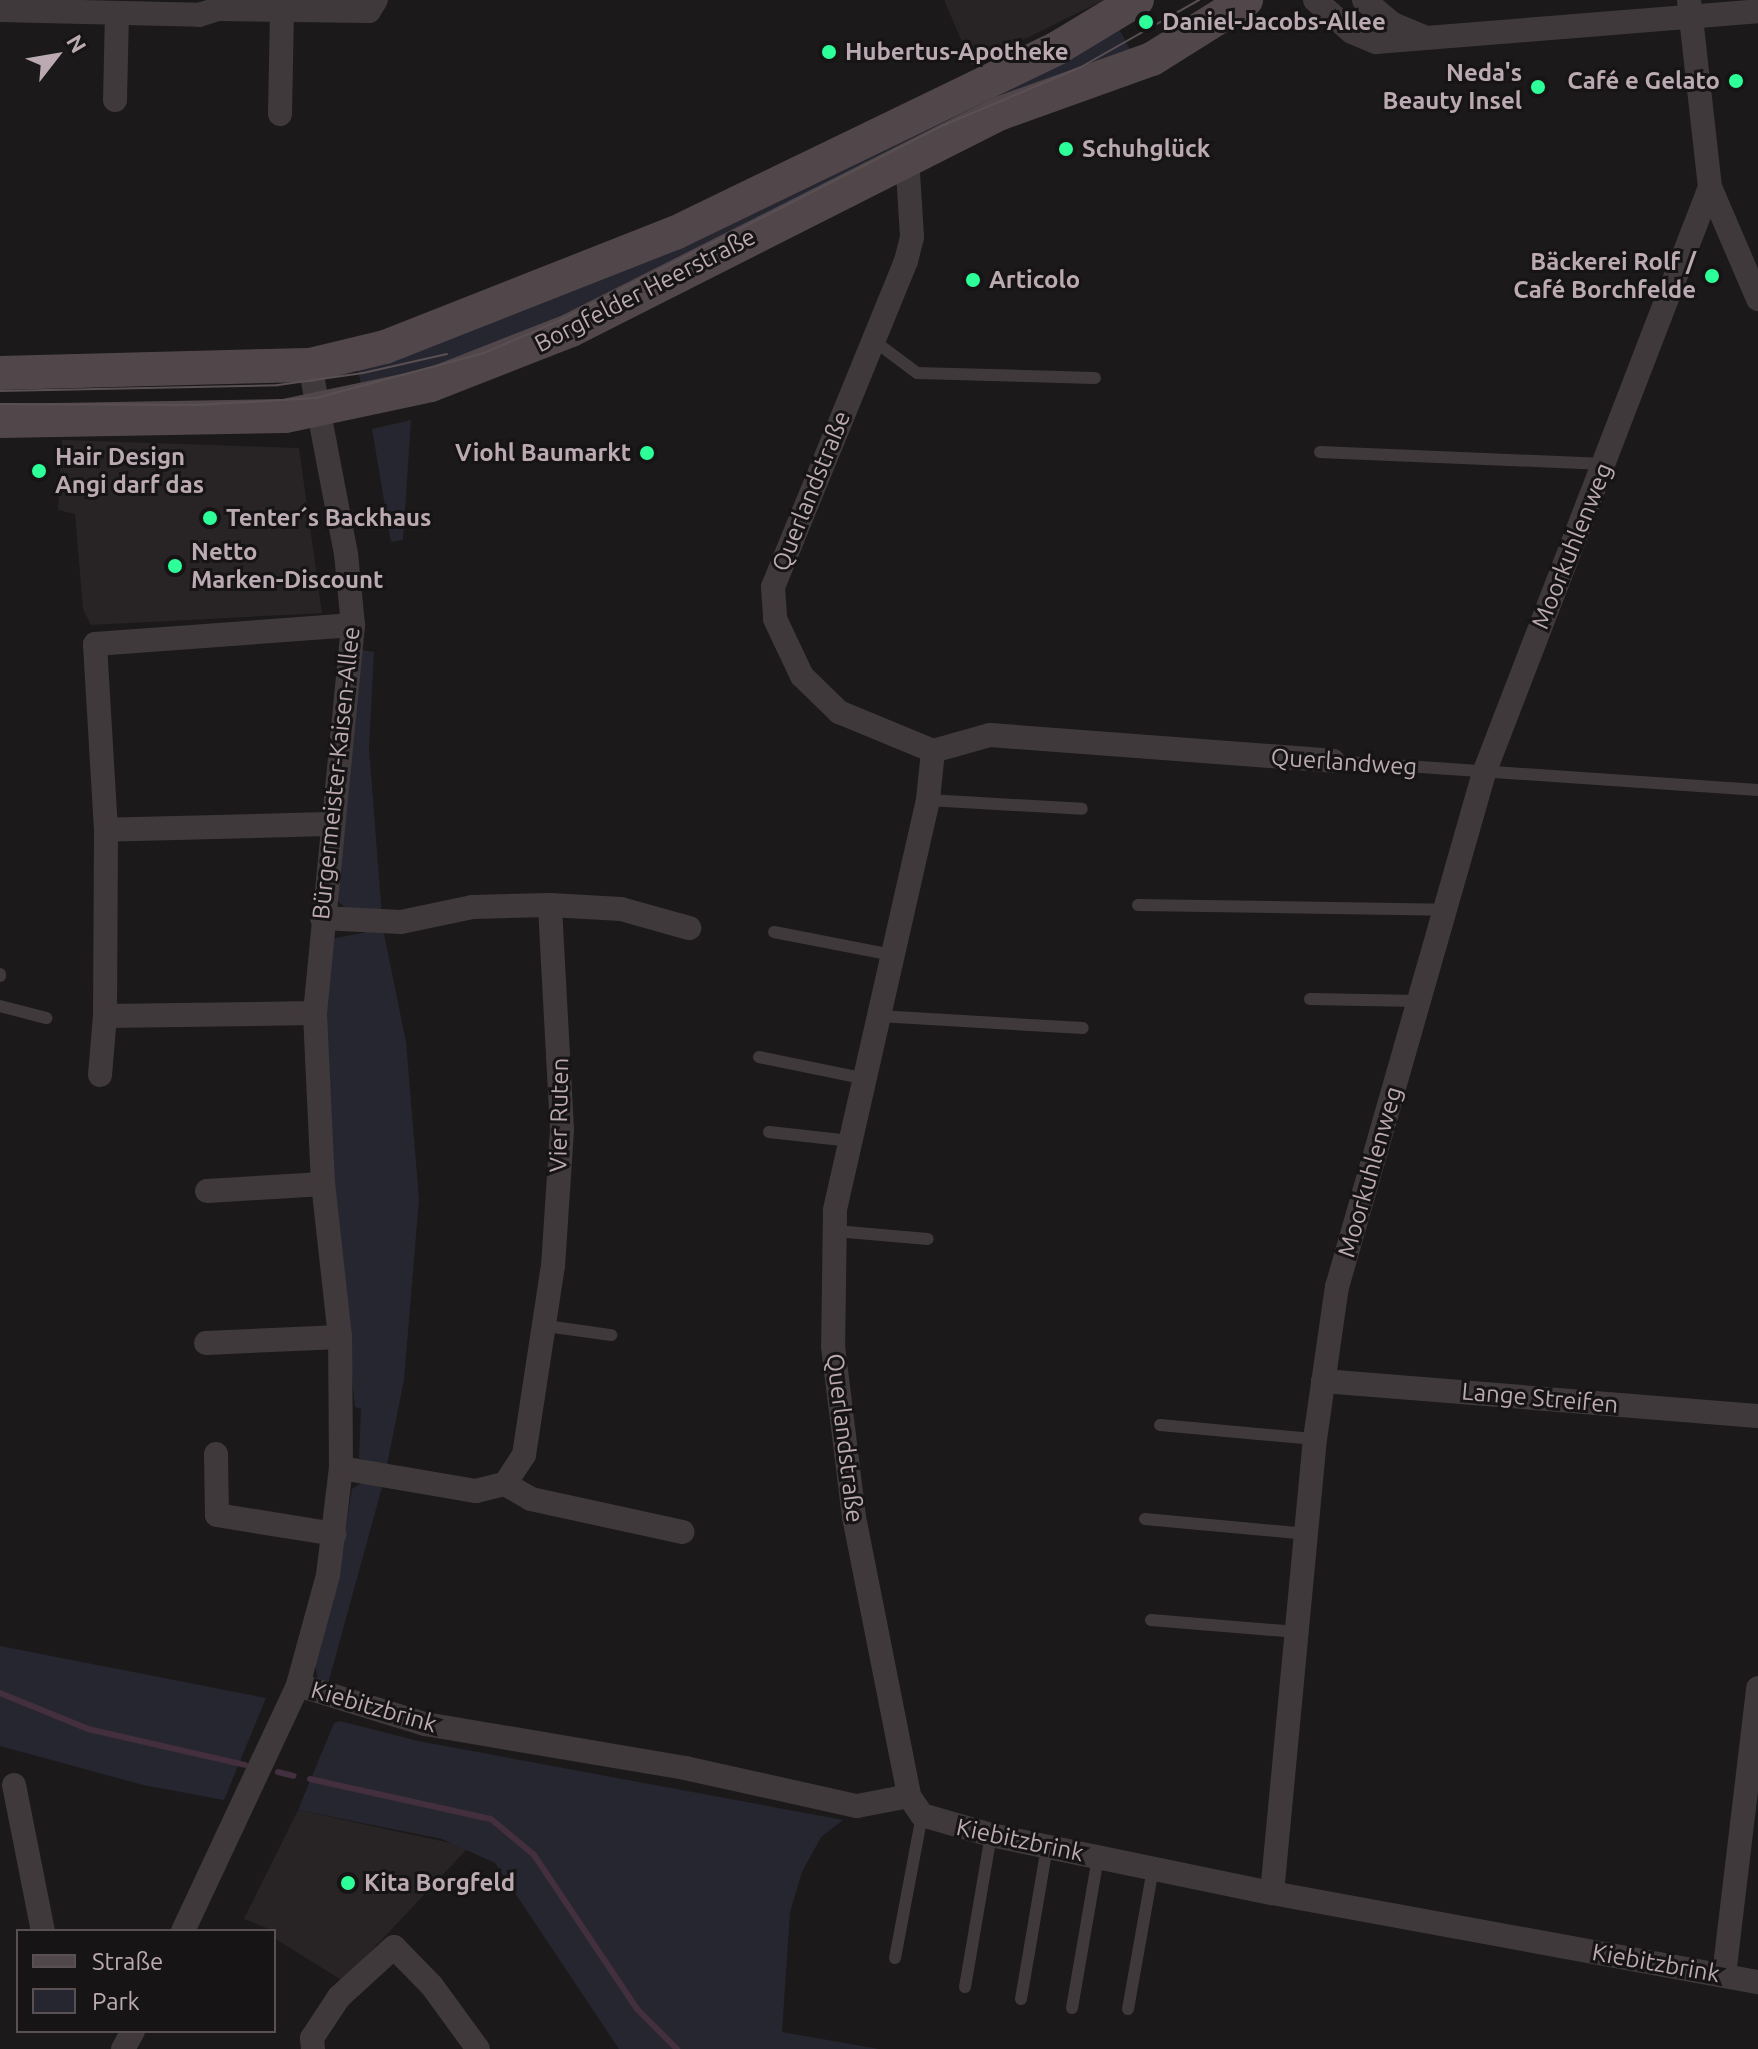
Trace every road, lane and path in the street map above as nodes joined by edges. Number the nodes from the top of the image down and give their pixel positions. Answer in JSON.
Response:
{"nodes":[{"id":1,"x":376,"y":0,"type":"edge"},
{"id":2,"x":1137,"y":0,"type":"edge"},
{"id":3,"x":1246,"y":0,"type":"edge"},
{"id":4,"x":1315,"y":0,"type":"edge"},
{"id":5,"x":1364,"y":0,"type":"edge"},
{"id":6,"x":218,"y":5,"type":"edge"},
{"id":7,"x":9,"y":7,"type":"edge"},
{"id":8,"x":1691,"y":8,"type":"edge"},
{"id":9,"x":282,"y":10,"type":"junction"},
{"id":10,"x":1758,"y":11,"type":"edge"},
{"id":11,"x":117,"y":14,"type":"junction"},
{"id":12,"x":1429,"y":40,"type":"junction"},
{"id":13,"x":115,"y":100,"type":"dead end"},
{"id":14,"x":280,"y":114,"type":"dead end"},
{"id":15,"x":907,"y":157,"type":"junction"},
{"id":16,"x":1710,"y":187,"type":"junction"},
{"id":17,"x":1758,"y":299,"type":"edge"},
{"id":18,"x":872,"y":338,"type":"junction"},
{"id":19,"x":310,"y":365,"type":"junction"},
{"id":20,"x":0,"y":373,"type":"edge"},
{"id":21,"x":1095,"y":378,"type":"dead end"},
{"id":22,"x":319,"y":411,"type":"junction"},
{"id":23,"x":0,"y":421,"type":"edge"},
{"id":24,"x":1320,"y":452,"type":"dead end"},
{"id":25,"x":1605,"y":464,"type":"junction"},
{"id":26,"x":353,"y":625,"type":"junction"},
{"id":27,"x":933,"y":751,"type":"junction"},
{"id":28,"x":1333,"y":761,"type":"joint"},
{"id":29,"x":1484,"y":773,"type":"junction"},
{"id":30,"x":1758,"y":790,"type":"edge"},
{"id":31,"x":928,"y":800,"type":"junction"},
{"id":32,"x":1082,"y":809,"type":"dead end"},
{"id":33,"x":329,"y":824,"type":"junction"},
{"id":34,"x":106,"y":830,"type":"junction"},
{"id":35,"x":550,"y":905,"type":"junction"},
{"id":36,"x":1138,"y":905,"type":"dead end"},
{"id":37,"x":1445,"y":910,"type":"junction"},
{"id":38,"x":322,"y":918,"type":"junction"},
{"id":39,"x":689,"y":928,"type":"dead end"},
{"id":40,"x":774,"y":932,"type":"dead end"},
{"id":41,"x":892,"y":955,"type":"junction"},
{"id":42,"x":1310,"y":999,"type":"dead end"},
{"id":43,"x":1419,"y":1001,"type":"junction"},
{"id":44,"x":0,"y":1006,"type":"edge"},
{"id":45,"x":315,"y":1013,"type":"junction"},
{"id":46,"x":105,"y":1016,"type":"junction"},
{"id":47,"x":879,"y":1016,"type":"junction"},
{"id":48,"x":46,"y":1018,"type":"dead end"},
{"id":49,"x":1083,"y":1028,"type":"dead end"},
{"id":50,"x":759,"y":1057,"type":"dead end"},
{"id":51,"x":100,"y":1075,"type":"dead end"},
{"id":52,"x":866,"y":1079,"type":"junction"},
{"id":53,"x":769,"y":1132,"type":"dead end"},
{"id":54,"x":851,"y":1141,"type":"junction"},
{"id":55,"x":323,"y":1184,"type":"junction"},
{"id":56,"x":207,"y":1191,"type":"dead end"},
{"id":57,"x":835,"y":1231,"type":"junction"},
{"id":58,"x":928,"y":1239,"type":"dead end"},
{"id":59,"x":546,"y":1326,"type":"junction"},
{"id":60,"x":611,"y":1335,"type":"dead end"},
{"id":61,"x":340,"y":1337,"type":"junction"},
{"id":62,"x":206,"y":1343,"type":"dead end"},
{"id":63,"x":1323,"y":1381,"type":"junction"},
{"id":64,"x":1758,"y":1416,"type":"edge"},
{"id":65,"x":1160,"y":1425,"type":"dead end"},
{"id":66,"x":1315,"y":1439,"type":"junction"},
{"id":67,"x":216,"y":1454,"type":"dead end"},
{"id":68,"x":341,"y":1468,"type":"junction"},
{"id":69,"x":505,"y":1484,"type":"junction"},
{"id":70,"x":1145,"y":1519,"type":"dead end"},
{"id":71,"x":682,"y":1532,"type":"dead end"},
{"id":72,"x":334,"y":1534,"type":"junction"},
{"id":73,"x":1307,"y":1534,"type":"junction"},
{"id":74,"x":1151,"y":1620,"type":"dead end"},
{"id":75,"x":1298,"y":1632,"type":"junction"},
{"id":76,"x":298,"y":1685,"type":"junction"},
{"id":77,"x":1758,"y":1688,"type":"edge"},
{"id":78,"x":14,"y":1785,"type":"dead end"},
{"id":79,"x":915,"y":1806,"type":"junction"},
{"id":80,"x":991,"y":1835,"type":"junction"},
{"id":81,"x":1047,"y":1847,"type":"junction"},
{"id":82,"x":1098,"y":1857,"type":"junction"},
{"id":83,"x":1153,"y":1869,"type":"junction"},
{"id":84,"x":1272,"y":1893,"type":"junction"},
{"id":85,"x":43,"y":1929,"type":"edge"},
{"id":86,"x":184,"y":1929,"type":"edge"},
{"id":87,"x":895,"y":1958,"type":"dead end"},
{"id":88,"x":1724,"y":1975,"type":"junction"},
{"id":89,"x":1758,"y":1982,"type":"edge"},
{"id":90,"x":965,"y":1987,"type":"dead end"},
{"id":91,"x":1021,"y":1999,"type":"dead end"},
{"id":92,"x":1072,"y":2008,"type":"dead end"},
{"id":93,"x":1128,"y":2009,"type":"dead end"},
{"id":94,"x":313,"y":2049,"type":"edge"},
{"id":95,"x":478,"y":2049,"type":"edge"}],
"edges":[{"from":1,"to":9,"type":"street"},
{"from":2,"to":19,"type":"main road","name":"Borgfelder Heerstraße"},
{"from":3,"to":15,"type":"main road","name":"Borgfelder Heerstraße"},
{"from":4,"to":12,"type":"street"},
{"from":5,"to":12,"type":"street"},
{"from":6,"to":9,"type":"street"},
{"from":6,"to":11,"type":"street"},
{"from":7,"to":11,"type":"street"},
{"from":8,"to":10,"type":"street"},
{"from":8,"to":12,"type":"street"},
{"from":8,"to":16,"type":"street"},
{"from":9,"to":14,"type":"street"},
{"from":11,"to":13,"type":"street"},
{"from":15,"to":18,"type":"street","name":"Querlandstraße"},
{"from":15,"to":22,"type":"main road","name":"Borgfelder Heerstraße"},
{"from":16,"to":17,"type":"street"},
{"from":16,"to":25,"type":"street","name":"Moorkuhlenweg"},
{"from":18,"to":21,"type":"lane"},
{"from":18,"to":27,"type":"street","name":"Querlandstraße"},
{"from":19,"to":20,"type":"main road","name":"Borgfelder Heerstraße"},
{"from":19,"to":22,"type":"street","name":"Bürgermeister-Kaisen-Allee"},
{"from":22,"to":23,"type":"main road","name":"Borgfelder Heerstraße"},
{"from":22,"to":26,"type":"street","name":"Bürgermeister-Kaisen-Allee"},
{"from":24,"to":25,"type":"lane"},
{"from":25,"to":29,"type":"street","name":"Moorkuhlenweg"},
{"from":26,"to":33,"type":"street","name":"Bürgermeister-Kaisen-Allee"},
{"from":26,"to":34,"type":"street"},
{"from":27,"to":28,"type":"street","name":"Querlandweg"},
{"from":27,"to":31,"type":"street","name":"Querlandstraße"},
{"from":28,"to":29,"type":"lane","name":"Querlandweg"},
{"from":29,"to":30,"type":"lane","name":"Querlandweg"},
{"from":29,"to":37,"type":"street","name":"Moorkuhlenweg"},
{"from":31,"to":32,"type":"lane"},
{"from":31,"to":41,"type":"street","name":"Querlandstraße"},
{"from":33,"to":34,"type":"street"},
{"from":33,"to":38,"type":"street","name":"Bürgermeister-Kaisen-Allee"},
{"from":34,"to":46,"type":"street"},
{"from":35,"to":38,"type":"street"},
{"from":35,"to":39,"type":"street"},
{"from":35,"to":59,"type":"street","name":"Vier Ruten"},
{"from":36,"to":37,"type":"lane"},
{"from":37,"to":43,"type":"street","name":"Moorkuhlenweg"},
{"from":38,"to":45,"type":"street","name":"Bürgermeister-Kaisen-Allee"},
{"from":40,"to":41,"type":"lane"},
{"from":41,"to":47,"type":"street","name":"Querlandstraße"},
{"from":42,"to":43,"type":"lane"},
{"from":43,"to":63,"type":"street","name":"Moorkuhlenweg"},
{"from":44,"to":48,"type":"lane"},
{"from":45,"to":46,"type":"street"},
{"from":45,"to":55,"type":"street","name":"Bürgermeister-Kaisen-Allee"},
{"from":46,"to":51,"type":"street"},
{"from":47,"to":49,"type":"lane"},
{"from":47,"to":52,"type":"street","name":"Querlandstraße"},
{"from":50,"to":52,"type":"lane"},
{"from":52,"to":54,"type":"street","name":"Querlandstraße"},
{"from":53,"to":54,"type":"lane"},
{"from":54,"to":57,"type":"street","name":"Querlandstraße"},
{"from":55,"to":56,"type":"street"},
{"from":55,"to":61,"type":"street","name":"Bürgermeister-Kaisen-Allee"},
{"from":57,"to":58,"type":"lane"},
{"from":57,"to":79,"type":"street","name":"Querlandstraße"},
{"from":59,"to":60,"type":"lane"},
{"from":59,"to":69,"type":"street","name":"Vier Ruten"},
{"from":61,"to":62,"type":"street"},
{"from":61,"to":68,"type":"street","name":"Bürgermeister-Kaisen-Allee"},
{"from":63,"to":64,"type":"street","name":"Lange Streifen"},
{"from":63,"to":66,"type":"street","name":"Moorkuhlenweg"},
{"from":65,"to":66,"type":"lane"},
{"from":66,"to":73,"type":"street","name":"Moorkuhlenweg"},
{"from":67,"to":72,"type":"street"},
{"from":68,"to":69,"type":"street"},
{"from":68,"to":72,"type":"street","name":"Bürgermeister-Kaisen-Allee"},
{"from":69,"to":71,"type":"street"},
{"from":70,"to":73,"type":"lane"},
{"from":72,"to":76,"type":"street","name":"Bürgermeister-Kaisen-Allee"},
{"from":73,"to":75,"type":"street","name":"Moorkuhlenweg"},
{"from":74,"to":75,"type":"lane"},
{"from":75,"to":84,"type":"street","name":"Moorkuhlenweg"},
{"from":76,"to":79,"type":"street","name":"Kiebitzbrink"},
{"from":76,"to":86,"type":"street","name":"Bürgermeister-Kaisen-Allee"},
{"from":77,"to":88,"type":"street"},
{"from":78,"to":85,"type":"street"},
{"from":79,"to":80,"type":"street","name":"Kiebitzbrink"},
{"from":79,"to":87,"type":"lane"},
{"from":80,"to":81,"type":"street","name":"Kiebitzbrink"},
{"from":80,"to":90,"type":"lane"},
{"from":81,"to":82,"type":"street","name":"Kiebitzbrink"},
{"from":81,"to":91,"type":"lane"},
{"from":82,"to":83,"type":"street","name":"Kiebitzbrink"},
{"from":82,"to":92,"type":"lane"},
{"from":83,"to":84,"type":"street","name":"Kiebitzbrink"},
{"from":83,"to":93,"type":"lane"},
{"from":84,"to":88,"type":"street","name":"Kiebitzbrink"},
{"from":88,"to":89,"type":"street","name":"Kiebitzbrink"},
{"from":94,"to":95,"type":"street"}]}
